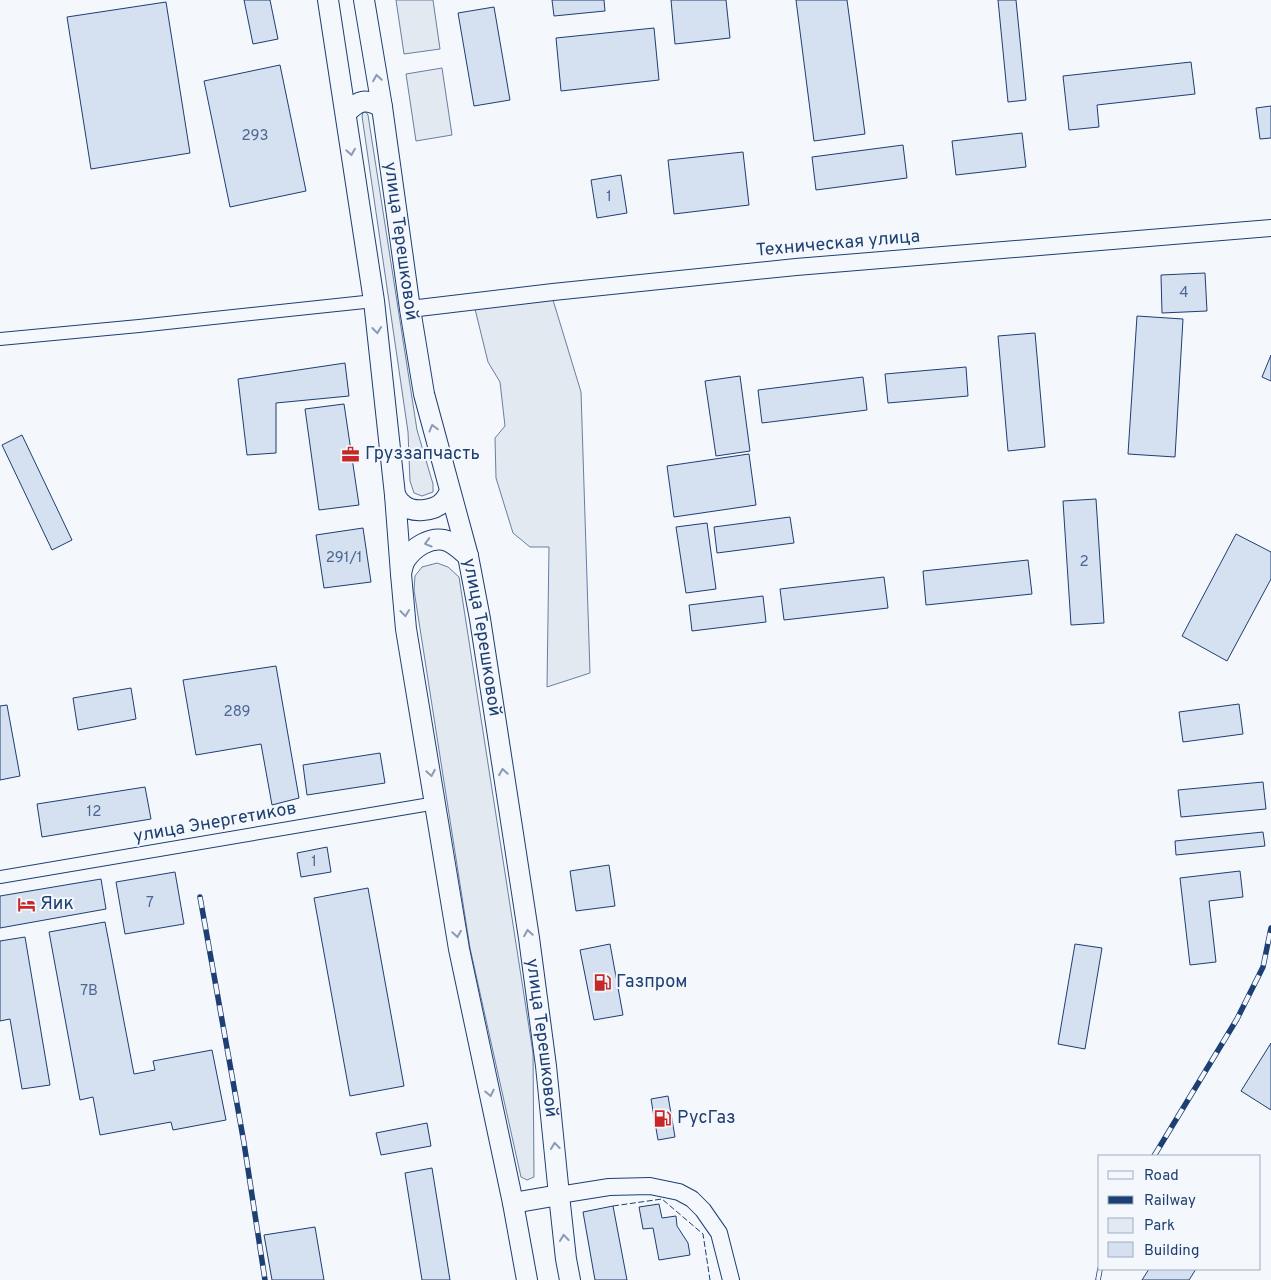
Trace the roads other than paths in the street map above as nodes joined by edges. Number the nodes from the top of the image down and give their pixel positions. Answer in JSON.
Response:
{"nodes":[{"id":1,"x":328,"y":0,"type":"edge"},
{"id":2,"x":364,"y":0,"type":"edge"},
{"id":3,"x":382,"y":107,"type":"junction"},
{"id":4,"x":346,"y":113,"type":"junction"},
{"id":5,"x":1271,"y":228,"type":"edge"},
{"id":6,"x":374,"y":301,"type":"junction"},
{"id":7,"x":410,"y":309,"type":"junction"},
{"id":8,"x":0,"y":339,"type":"edge"},
{"id":9,"x":450,"y":492,"type":"junction"},
{"id":10,"x":395,"y":495,"type":"junction"},
{"id":11,"x":468,"y":556,"type":"junction"},
{"id":12,"x":400,"y":574,"type":"junction"},
{"id":13,"x":436,"y":803,"type":"junction"},
{"id":14,"x":0,"y":877,"type":"edge"},
{"id":15,"x":559,"y":1195,"type":"junction"},
{"id":16,"x":513,"y":1203,"type":"junction"},
{"id":17,"x":527,"y":1280,"type":"edge"},
{"id":18,"x":570,"y":1280,"type":"edge"},
{"id":19,"x":731,"y":1280,"type":"edge"}],
"edges":[{"from":1,"to":4,"type":"main road","name":"улица Терешковой"},
{"from":3,"to":2,"type":"main road","name":"улица Терешковой","one_way":true},
{"from":3,"to":4,"type":"main road"},
{"from":3,"to":7,"type":"main road","name":"улица Терешковой"},
{"from":4,"to":6,"type":"main road","name":"улица Терешковой","one_way":true},
{"from":5,"to":7,"type":"street","name":"Техническая улица"},
{"from":6,"to":8,"type":"street"},
{"from":6,"to":10,"type":"main road","name":"улица Терешковой","one_way":true},
{"from":9,"to":7,"type":"main road","name":"улица Терешковой","one_way":true},
{"from":9,"to":10,"type":"main road"},
{"from":9,"to":11,"type":"main road","name":"улица Терешковой"},
{"from":10,"to":12,"type":"main road","name":"улица Терешковой"},
{"from":11,"to":12,"type":"main road","one_way":true},
{"from":15,"to":11,"type":"main road","name":"улица Терешковой","one_way":true},
{"from":12,"to":13,"type":"main road","name":"улица Терешковой","one_way":true},
{"from":13,"to":14,"type":"street","name":"улица Энергетиков"},
{"from":13,"to":16,"type":"main road","name":"улица Терешковой","one_way":true},
{"from":15,"to":16,"type":"main road"},
{"from":18,"to":15,"type":"main road","name":"улица Терешковой","one_way":true},
{"from":15,"to":19,"type":"street"},
{"from":16,"to":17,"type":"main road","name":"улица Терешковой"}]}
